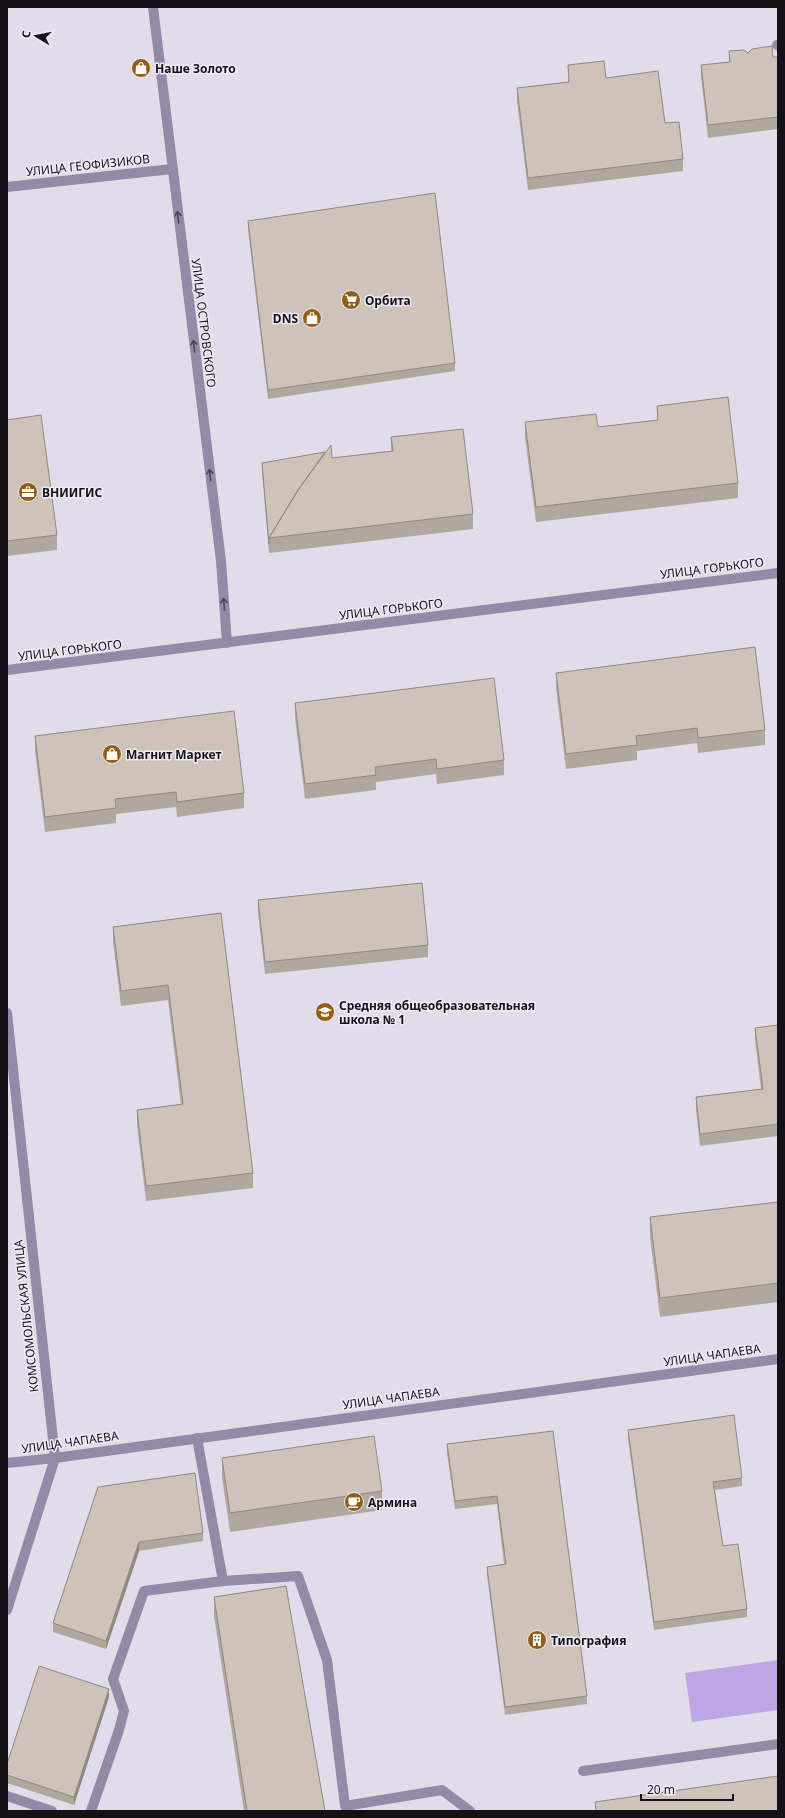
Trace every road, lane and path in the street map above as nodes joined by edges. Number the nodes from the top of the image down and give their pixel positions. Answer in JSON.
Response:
{"nodes":[{"id":1,"x":153,"y":7,"type":"edge"},
{"id":2,"x":172,"y":169,"type":"junction"},
{"id":3,"x":7,"y":187,"type":"edge"},
{"id":4,"x":778,"y":573,"type":"edge"},
{"id":5,"x":227,"y":643,"type":"junction"},
{"id":6,"x":7,"y":670,"type":"edge"},
{"id":7,"x":7,"y":1014,"type":"edge"},
{"id":8,"x":778,"y":1359,"type":"edge"},
{"id":9,"x":197,"y":1438,"type":"junction"},
{"id":10,"x":55,"y":1458,"type":"junction"},
{"id":11,"x":7,"y":1463,"type":"edge"},
{"id":12,"x":223,"y":1580,"type":"junction"},
{"id":13,"x":7,"y":1610,"type":"edge"},
{"id":14,"x":778,"y":1744,"type":"edge"},
{"id":15,"x":583,"y":1771,"type":"dead end"},
{"id":16,"x":7,"y":1796,"type":"edge"},
{"id":17,"x":52,"y":1811,"type":"edge"},
{"id":18,"x":90,"y":1811,"type":"edge"},
{"id":19,"x":470,"y":1811,"type":"edge"}],
"edges":[{"from":1,"to":2,"type":"street","name":"УЛИЦА ОСТРОВСКОГО"},
{"from":2,"to":3,"type":"street","name":"УЛИЦА ГЕОФИЗИКОВ"},
{"from":5,"to":2,"type":"street","name":"УЛИЦА ОСТРОВСКОГО","one_way":true},
{"from":4,"to":5,"type":"street","name":"УЛИЦА ГОРЬКОГО"},
{"from":5,"to":6,"type":"street","name":"УЛИЦА ГОРЬКОГО"},
{"from":7,"to":10,"type":"street","name":"КОМСОМОЛЬСКАЯ УЛИЦА"},
{"from":8,"to":9,"type":"street","name":"УЛИЦА ЧАПАЕВА"},
{"from":9,"to":10,"type":"street","name":"УЛИЦА ЧАПАЕВА"},
{"from":9,"to":12,"type":"street"},
{"from":10,"to":11,"type":"street","name":"УЛИЦА ЧАПАЕВА"},
{"from":10,"to":13,"type":"street","name":"КОМСОМОЛЬСКАЯ УЛИЦА"},
{"from":12,"to":18,"type":"street"},
{"from":12,"to":19,"type":"street"},
{"from":14,"to":15,"type":"street"},
{"from":16,"to":17,"type":"street"}]}
